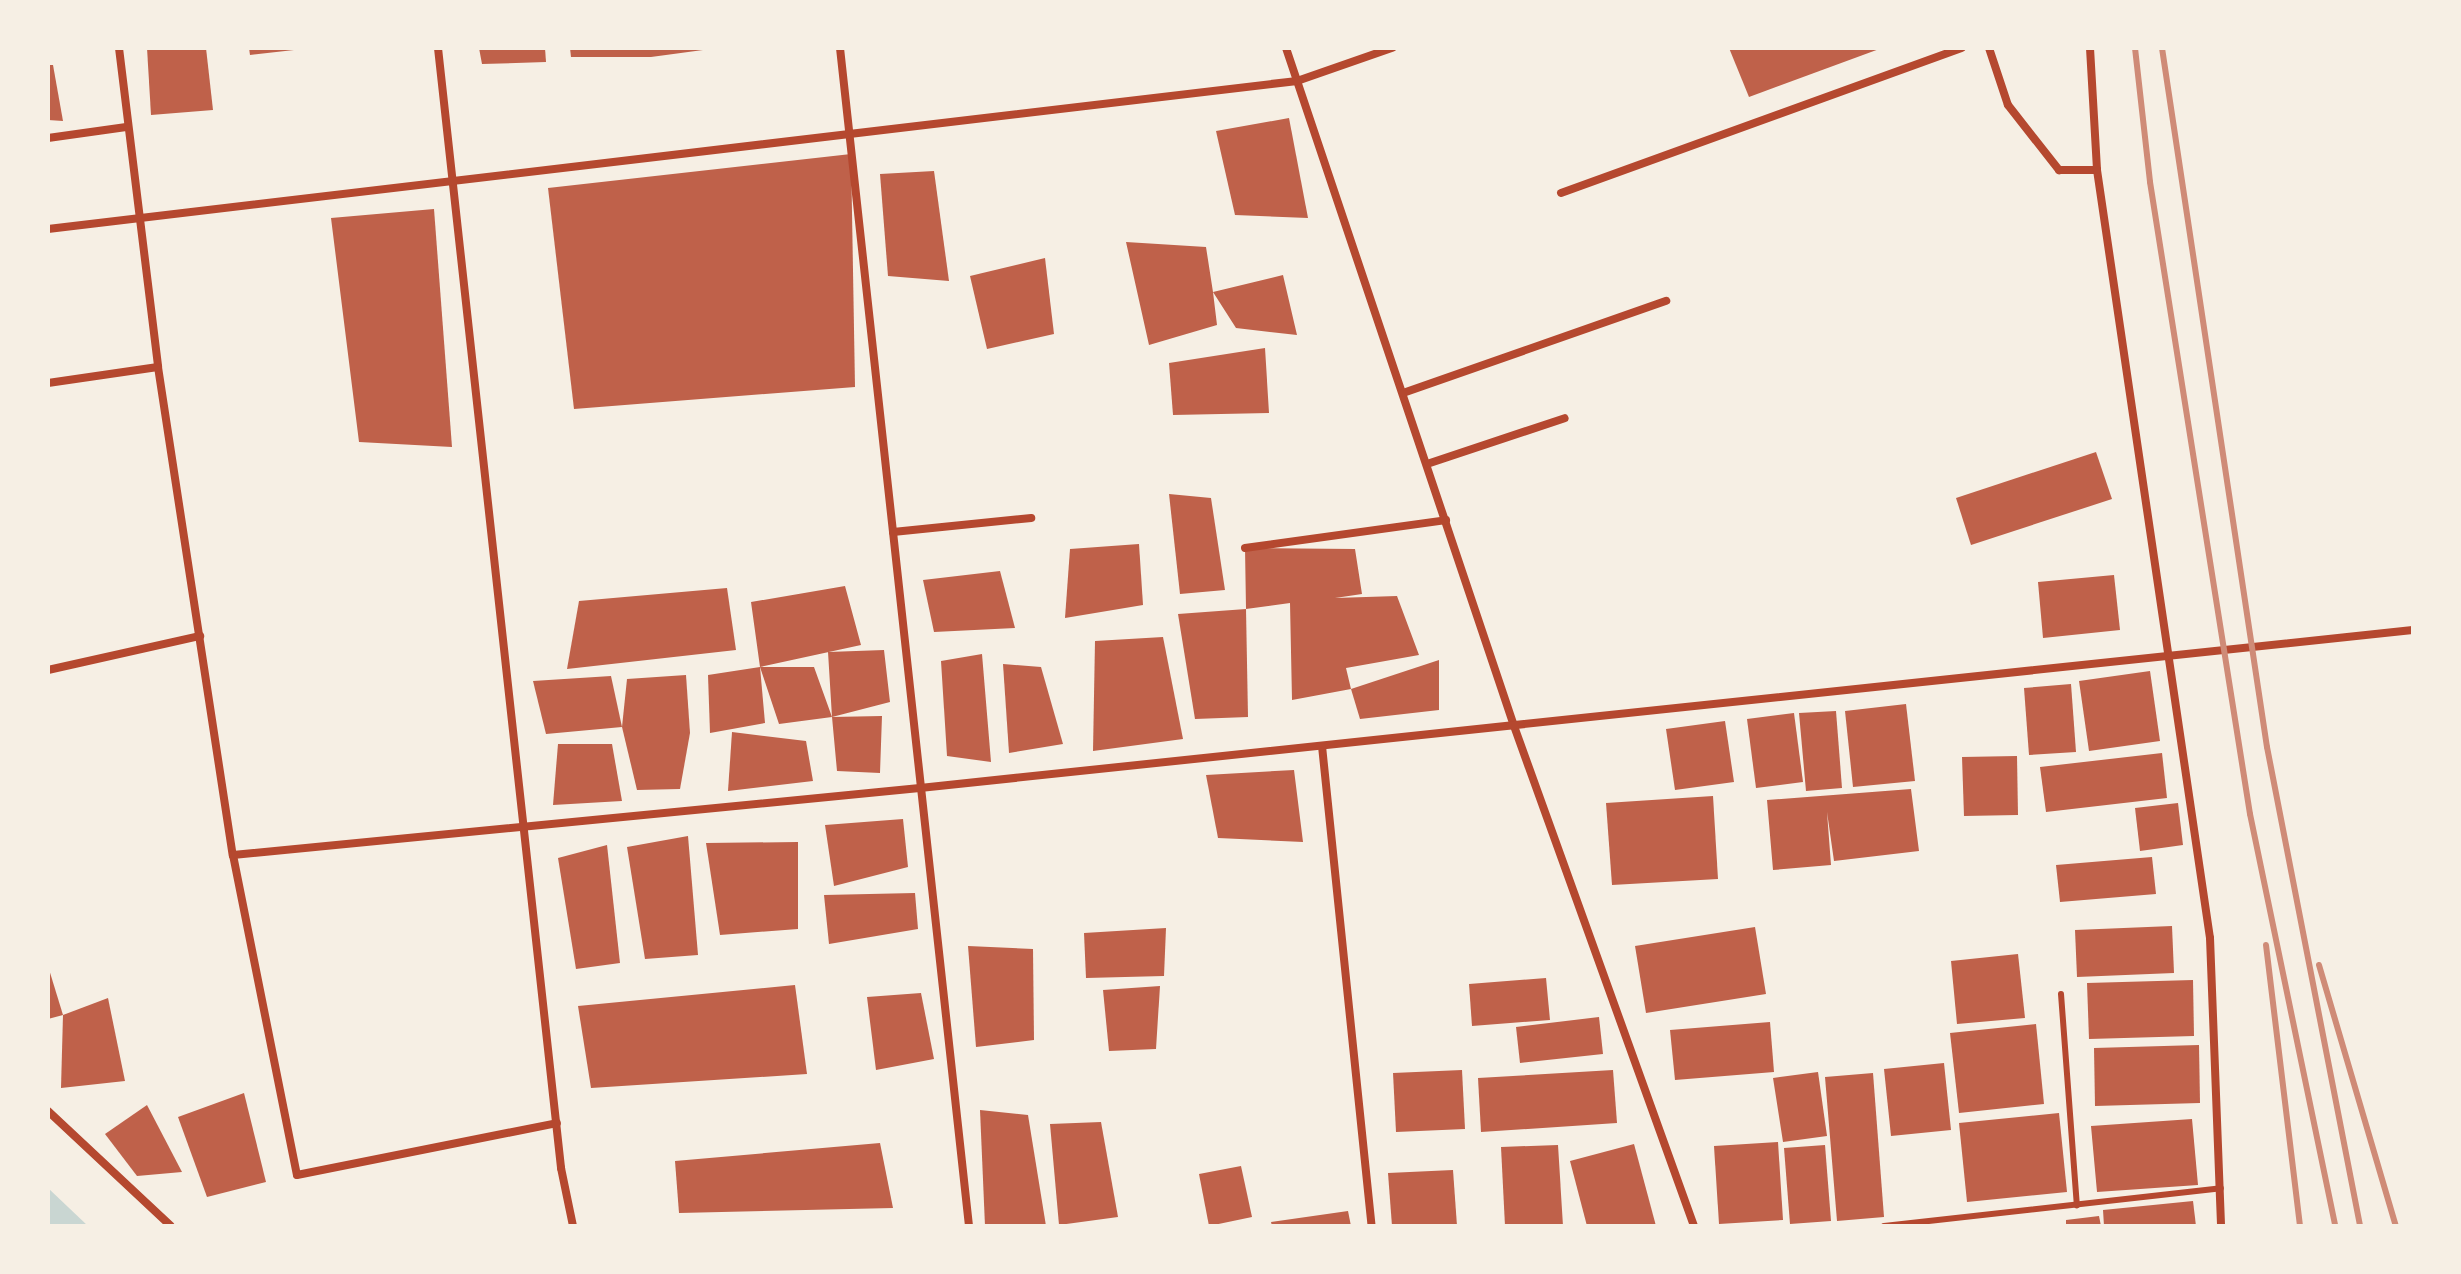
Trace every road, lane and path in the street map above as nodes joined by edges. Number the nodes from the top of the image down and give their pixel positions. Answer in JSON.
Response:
{"nodes":[{"id":1,"x":119,"y":48,"type":"edge"},
{"id":2,"x":438,"y":48,"type":"edge"},
{"id":3,"x":840,"y":48,"type":"edge"},
{"id":4,"x":1286,"y":48,"type":"edge"},
{"id":5,"x":1392,"y":48,"type":"edge"},
{"id":6,"x":1962,"y":48,"type":"edge"},
{"id":7,"x":1989,"y":48,"type":"edge"},
{"id":8,"x":2090,"y":48,"type":"edge"},
{"id":9,"x":1297,"y":81,"type":"junction"},
{"id":10,"x":126,"y":127,"type":"junction"},
{"id":11,"x":849,"y":133,"type":"junction"},
{"id":12,"x":48,"y":138,"type":"edge"},
{"id":13,"x":2097,"y":170,"type":"junction"},
{"id":14,"x":453,"y":178,"type":"junction"},
{"id":15,"x":1561,"y":193,"type":"dead end"},
{"id":16,"x":139,"y":216,"type":"junction"},
{"id":17,"x":48,"y":229,"type":"edge"},
{"id":18,"x":1666,"y":301,"type":"dead end"},
{"id":19,"x":158,"y":367,"type":"junction"},
{"id":20,"x":48,"y":383,"type":"edge"},
{"id":21,"x":1403,"y":393,"type":"junction"},
{"id":22,"x":1565,"y":418,"type":"dead end"},
{"id":23,"x":1427,"y":464,"type":"junction"},
{"id":24,"x":1031,"y":518,"type":"dead end"},
{"id":25,"x":1446,"y":520,"type":"junction"},
{"id":26,"x":893,"y":532,"type":"junction"},
{"id":27,"x":1245,"y":548,"type":"dead end"},
{"id":28,"x":2413,"y":630,"type":"edge"},
{"id":29,"x":200,"y":636,"type":"junction"},
{"id":30,"x":2172,"y":659,"type":"junction"},
{"id":31,"x":48,"y":670,"type":"edge"},
{"id":32,"x":1514,"y":726,"type":"junction"},
{"id":33,"x":1322,"y":746,"type":"junction"},
{"id":34,"x":920,"y":788,"type":"junction"},
{"id":35,"x":525,"y":829,"type":"junction"},
{"id":36,"x":233,"y":855,"type":"junction"},
{"id":37,"x":2061,"y":994,"type":"dead end"},
{"id":38,"x":48,"y":1111,"type":"edge"},
{"id":39,"x":557,"y":1123,"type":"junction"},
{"id":40,"x":2221,"y":1188,"type":"junction"},
{"id":41,"x":2077,"y":1205,"type":"junction"},
{"id":42,"x":171,"y":1226,"type":"edge"},
{"id":43,"x":573,"y":1226,"type":"edge"},
{"id":44,"x":969,"y":1226,"type":"edge"},
{"id":45,"x":1372,"y":1226,"type":"edge"},
{"id":46,"x":1694,"y":1226,"type":"edge"},
{"id":47,"x":1884,"y":1226,"type":"edge"},
{"id":48,"x":2221,"y":1226,"type":"edge"}],
"edges":[{"from":1,"to":10,"type":"street"},
{"from":2,"to":14,"type":"street"},
{"from":3,"to":11,"type":"street"},
{"from":4,"to":9,"type":"street"},
{"from":5,"to":9,"type":"street"},
{"from":6,"to":15,"type":"street"},
{"from":7,"to":13,"type":"street"},
{"from":8,"to":13,"type":"street"},
{"from":9,"to":11,"type":"street"},
{"from":9,"to":21,"type":"street"},
{"from":10,"to":12,"type":"street"},
{"from":10,"to":16,"type":"street"},
{"from":11,"to":14,"type":"street"},
{"from":11,"to":26,"type":"street"},
{"from":13,"to":30,"type":"street"},
{"from":14,"to":16,"type":"street"},
{"from":14,"to":35,"type":"street"},
{"from":16,"to":17,"type":"street"},
{"from":16,"to":19,"type":"street"},
{"from":18,"to":21,"type":"street"},
{"from":19,"to":20,"type":"street"},
{"from":19,"to":29,"type":"street"},
{"from":21,"to":23,"type":"street"},
{"from":22,"to":23,"type":"street"},
{"from":23,"to":25,"type":"street"},
{"from":24,"to":26,"type":"street"},
{"from":25,"to":27,"type":"street"},
{"from":25,"to":32,"type":"street"},
{"from":26,"to":34,"type":"street"},
{"from":28,"to":30,"type":"street"},
{"from":29,"to":31,"type":"street"},
{"from":29,"to":36,"type":"street"},
{"from":30,"to":32,"type":"street"},
{"from":30,"to":40,"type":"street"},
{"from":32,"to":33,"type":"street"},
{"from":32,"to":46,"type":"street"},
{"from":33,"to":34,"type":"street"},
{"from":33,"to":45,"type":"street"},
{"from":34,"to":35,"type":"street"},
{"from":34,"to":44,"type":"street"},
{"from":35,"to":36,"type":"street"},
{"from":35,"to":39,"type":"street"},
{"from":36,"to":39,"type":"street"},
{"from":37,"to":41,"type":"lane"},
{"from":38,"to":42,"type":"street"},
{"from":39,"to":43,"type":"street"},
{"from":40,"to":41,"type":"lane"},
{"from":40,"to":48,"type":"street"},
{"from":41,"to":47,"type":"lane"}]}
